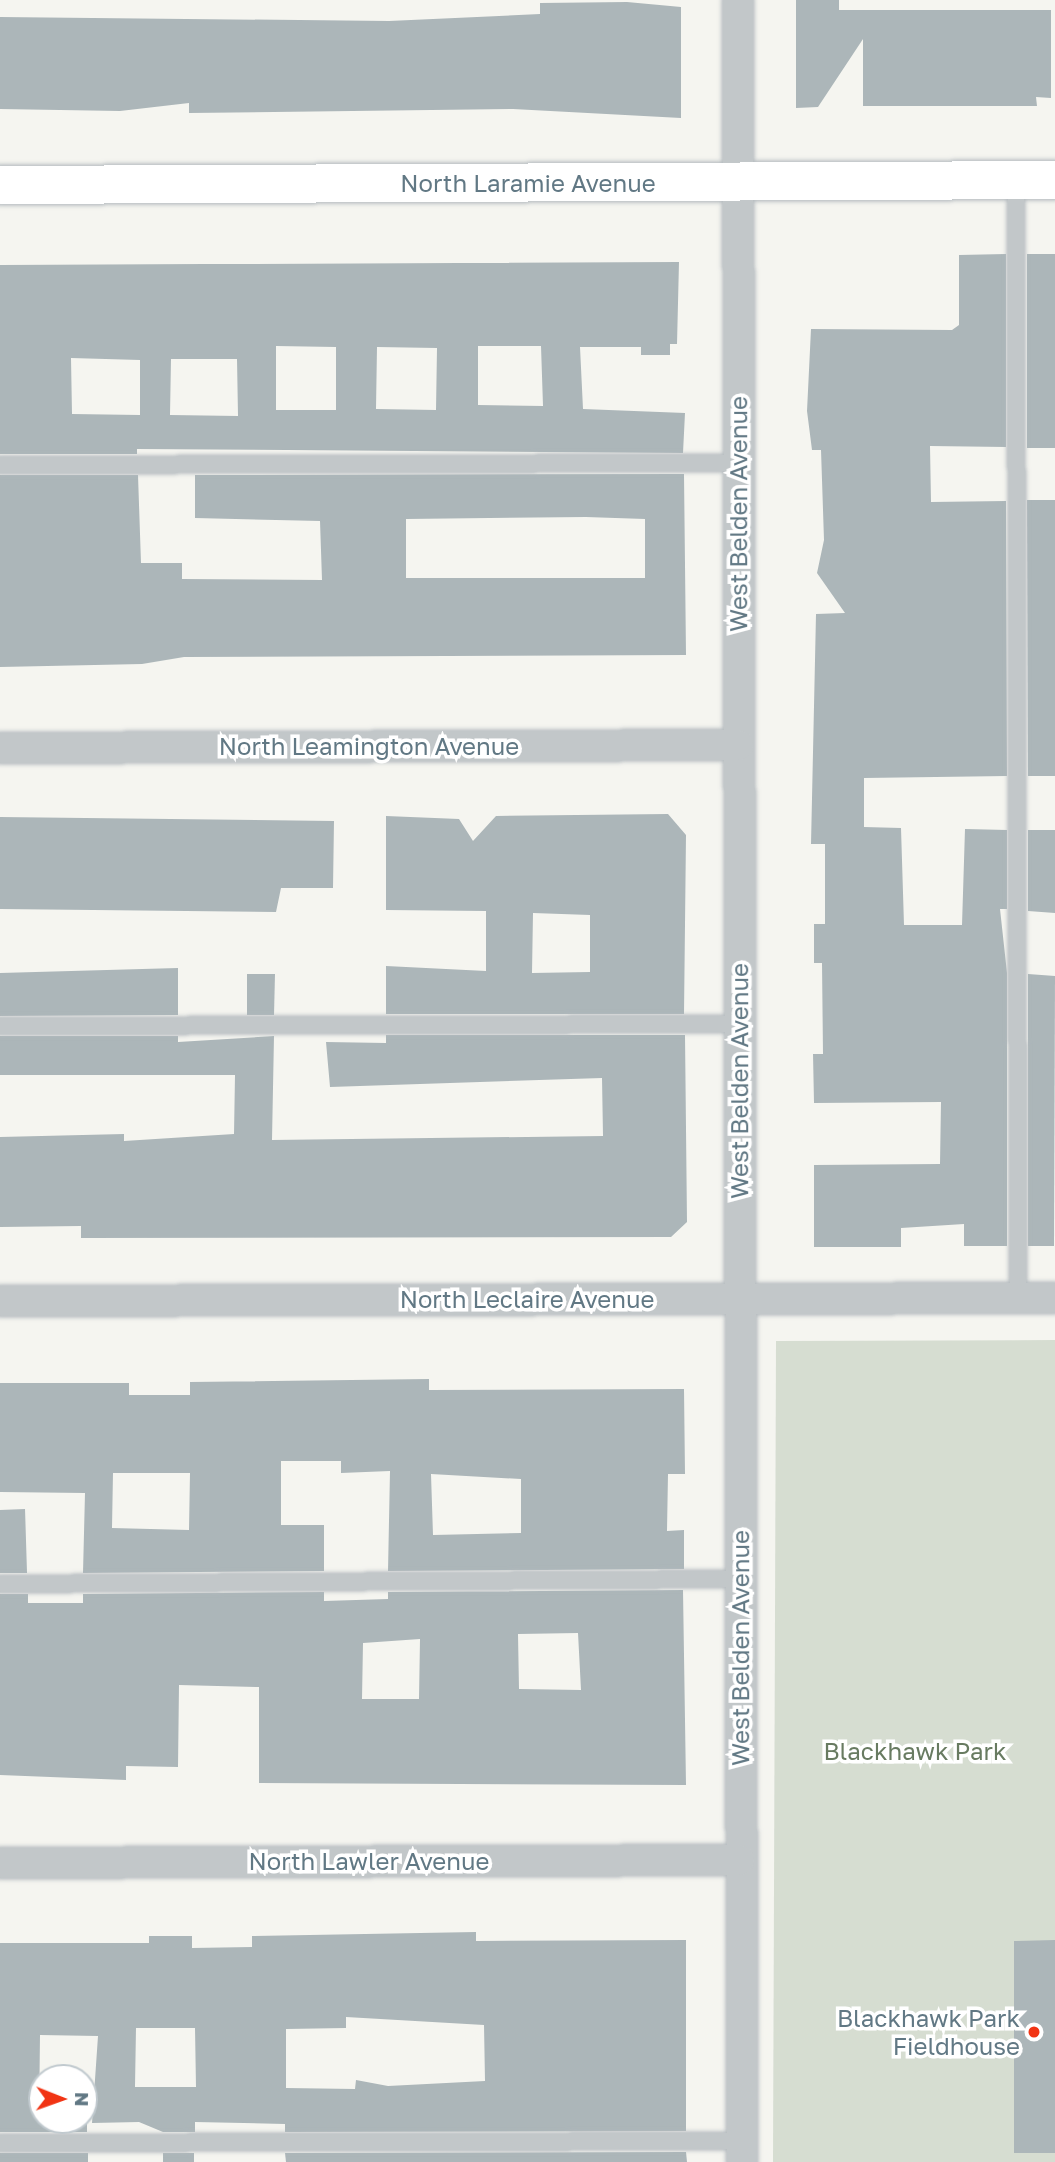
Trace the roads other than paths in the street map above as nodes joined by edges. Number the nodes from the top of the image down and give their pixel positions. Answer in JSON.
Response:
{"nodes":[{"id":1,"x":738,"y":0,"type":"edge"},
{"id":2,"x":1016,"y":180,"type":"junction"},
{"id":3,"x":1055,"y":180,"type":"edge"},
{"id":4,"x":738,"y":182,"type":"junction"},
{"id":5,"x":0,"y":185,"type":"edge"},
{"id":6,"x":737,"y":463,"type":"junction"},
{"id":7,"x":0,"y":466,"type":"edge"},
{"id":8,"x":738,"y":745,"type":"junction"},
{"id":9,"x":0,"y":748,"type":"edge"},
{"id":10,"x":740,"y":1024,"type":"junction"},
{"id":11,"x":0,"y":1026,"type":"edge"},
{"id":12,"x":740,"y":1298,"type":"junction"},
{"id":13,"x":1018,"y":1298,"type":"junction"},
{"id":14,"x":1055,"y":1298,"type":"edge"},
{"id":15,"x":0,"y":1301,"type":"edge"},
{"id":16,"x":741,"y":1580,"type":"junction"},
{"id":17,"x":0,"y":1584,"type":"edge"},
{"id":18,"x":739,"y":1860,"type":"junction"},
{"id":19,"x":0,"y":1863,"type":"edge"},
{"id":20,"x":0,"y":2143,"type":"edge"},
{"id":21,"x":742,"y":2151,"type":"edge"}],
"edges":[{"from":1,"to":4,"type":"street","name":"West Belden Avenue"},
{"from":2,"to":3,"type":"street","name":"North Laramie Avenue"},
{"from":2,"to":4,"type":"street","name":"North Laramie Avenue"},
{"from":2,"to":13,"type":"lane"},
{"from":4,"to":5,"type":"street","name":"North Laramie Avenue"},
{"from":4,"to":6,"type":"street","name":"West Belden Avenue"},
{"from":6,"to":7,"type":"lane"},
{"from":6,"to":8,"type":"street","name":"West Belden Avenue"},
{"from":8,"to":9,"type":"street","name":"North Leamington Avenue"},
{"from":8,"to":10,"type":"street","name":"West Belden Avenue"},
{"from":10,"to":11,"type":"lane"},
{"from":10,"to":12,"type":"street","name":"West Belden Avenue"},
{"from":12,"to":13,"type":"street","name":"North Leclaire Avenue"},
{"from":12,"to":15,"type":"street","name":"North Leclaire Avenue"},
{"from":12,"to":16,"type":"street","name":"West Belden Avenue"},
{"from":13,"to":14,"type":"street","name":"North Leclaire Avenue"},
{"from":16,"to":17,"type":"lane"},
{"from":16,"to":18,"type":"street","name":"West Belden Avenue"},
{"from":18,"to":19,"type":"street","name":"North Lawler Avenue"},
{"from":18,"to":21,"type":"street","name":"West Belden Avenue"},
{"from":20,"to":21,"type":"lane"}]}
